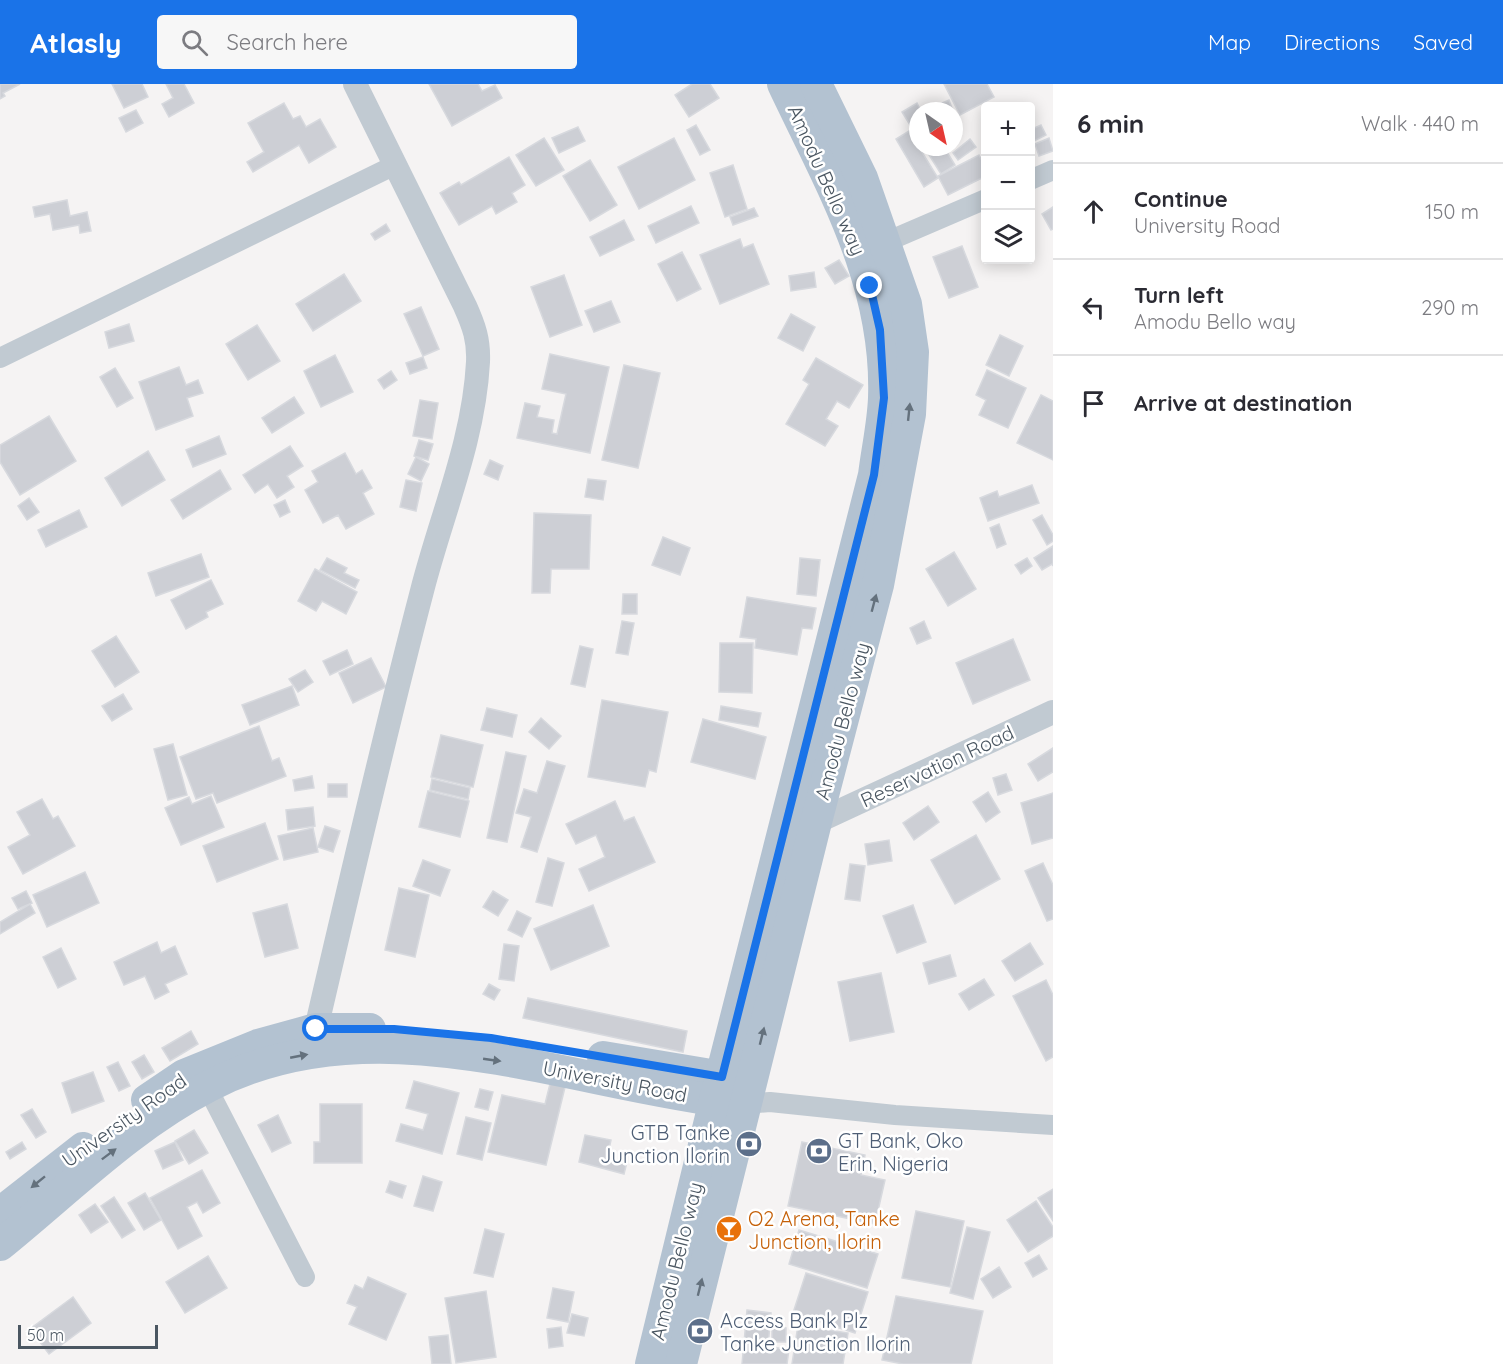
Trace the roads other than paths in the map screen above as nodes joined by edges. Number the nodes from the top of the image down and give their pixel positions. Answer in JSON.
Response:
{"nodes":[{"id":1,"x":355,"y":84,"type":"edge"},
{"id":2,"x":783,"y":84,"type":"edge"},
{"id":3,"x":816,"y":84,"type":"edge"},
{"id":4,"x":395,"y":165,"type":"junction"},
{"id":5,"x":1053,"y":170,"type":"edge"},
{"id":6,"x":1035,"y":178,"type":"edge"},
{"id":7,"x":981,"y":201,"type":"edge"},
{"id":8,"x":886,"y":242,"type":"junction"},
{"id":9,"x":1,"y":355,"type":"edge"},
{"id":10,"x":1053,"y":712,"type":"edge"},
{"id":11,"x":801,"y":824,"type":"junction"},
{"id":12,"x":316,"y":1029,"type":"junction"},
{"id":13,"x":207,"y":1087,"type":"junction"},
{"id":14,"x":741,"y":1093,"type":"junction"},
{"id":15,"x":1053,"y":1125,"type":"edge"},
{"id":16,"x":0,"y":1213,"type":"edge"},
{"id":17,"x":0,"y":1245,"type":"edge"},
{"id":18,"x":305,"y":1277,"type":"dead end"},
{"id":19,"x":651,"y":1364,"type":"edge"},
{"id":20,"x":681,"y":1364,"type":"edge"}],
"edges":[{"from":1,"to":4,"type":"street"},
{"from":2,"to":11,"type":"main road","name":"Amodu Bello way"},
{"from":3,"to":8,"type":"main road","name":"Amodu Bello way"},
{"from":4,"to":9,"type":"street"},
{"from":4,"to":12,"type":"street"},
{"from":5,"to":6,"type":"street"},
{"from":7,"to":8,"type":"street"},
{"from":11,"to":8,"type":"main road","name":"Amodu Bello way","one_way":true},
{"from":10,"to":11,"type":"street","name":"Reservation Road"},
{"from":11,"to":14,"type":"main road","name":"Amodu Bello way"},
{"from":12,"to":14,"type":"main road","name":"University Road"},
{"from":12,"to":16,"type":"main road","name":"University Road","one_way":true},
{"from":13,"to":14,"type":"main road","name":"University Road","one_way":true},
{"from":17,"to":13,"type":"main road","name":"University Road","one_way":true},
{"from":13,"to":18,"type":"street"},
{"from":14,"to":15,"type":"street"},
{"from":14,"to":19,"type":"main road","name":"Amodu Bello way"},
{"from":20,"to":14,"type":"main road","name":"Amodu Bello way","one_way":true}]}
